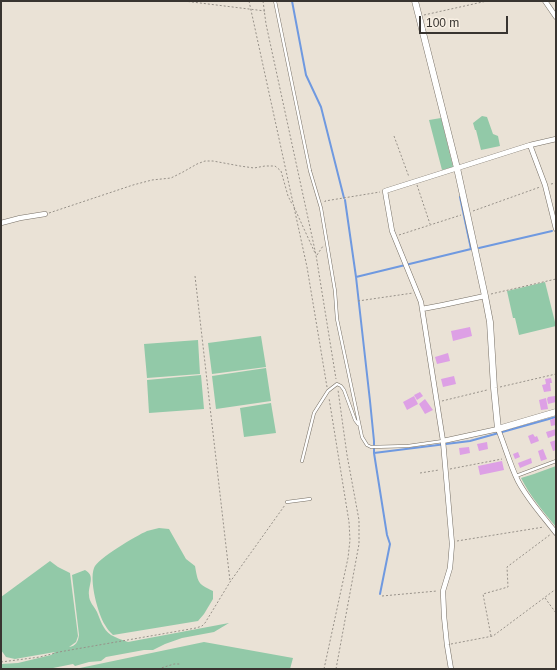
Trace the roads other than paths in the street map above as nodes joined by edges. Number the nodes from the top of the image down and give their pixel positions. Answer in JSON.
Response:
{"nodes":[{"id":1,"x":274,"y":1,"type":"edge"},
{"id":2,"x":416,"y":1,"type":"edge"},
{"id":3,"x":545,"y":1,"type":"edge"},
{"id":4,"x":556,"y":17,"type":"edge"},
{"id":5,"x":556,"y":138,"type":"edge"},
{"id":6,"x":530,"y":145,"type":"junction"},
{"id":7,"x":457,"y":168,"type":"junction"},
{"id":8,"x":45,"y":214,"type":"road end"},
{"id":9,"x":1,"y":223,"type":"edge"},
{"id":10,"x":556,"y":230,"type":"edge"},
{"id":11,"x":485,"y":296,"type":"junction"},
{"id":12,"x":422,"y":309,"type":"junction"},
{"id":13,"x":556,"y":412,"type":"edge"},
{"id":14,"x":359,"y":425,"type":"junction"},
{"id":15,"x":498,"y":429,"type":"junction"},
{"id":16,"x":443,"y":441,"type":"junction"},
{"id":17,"x":302,"y":461,"type":"dead end"},
{"id":18,"x":556,"y":462,"type":"edge"},
{"id":19,"x":516,"y":476,"type":"junction"},
{"id":20,"x":310,"y":499,"type":"dead end"},
{"id":21,"x":287,"y":502,"type":"road end"},
{"id":22,"x":555,"y":532,"type":"edge"},
{"id":23,"x":452,"y":669,"type":"edge"}],
"edges":[{"from":1,"to":14,"type":"lane"},
{"from":2,"to":7,"type":"street"},
{"from":3,"to":4,"type":"street"},
{"from":5,"to":6,"type":"street"},
{"from":6,"to":7,"type":"street"},
{"from":6,"to":10,"type":"street"},
{"from":7,"to":11,"type":"street"},
{"from":7,"to":12,"type":"street"},
{"from":8,"to":9,"type":"street"},
{"from":11,"to":12,"type":"street"},
{"from":11,"to":15,"type":"street"},
{"from":12,"to":16,"type":"street"},
{"from":13,"to":15,"type":"street"},
{"from":14,"to":16,"type":"lane"},
{"from":14,"to":17,"type":"lane"},
{"from":15,"to":16,"type":"street"},
{"from":15,"to":19,"type":"street"},
{"from":16,"to":23,"type":"street"},
{"from":18,"to":19,"type":"lane"},
{"from":19,"to":22,"type":"street"},
{"from":20,"to":21,"type":"lane"}]}
